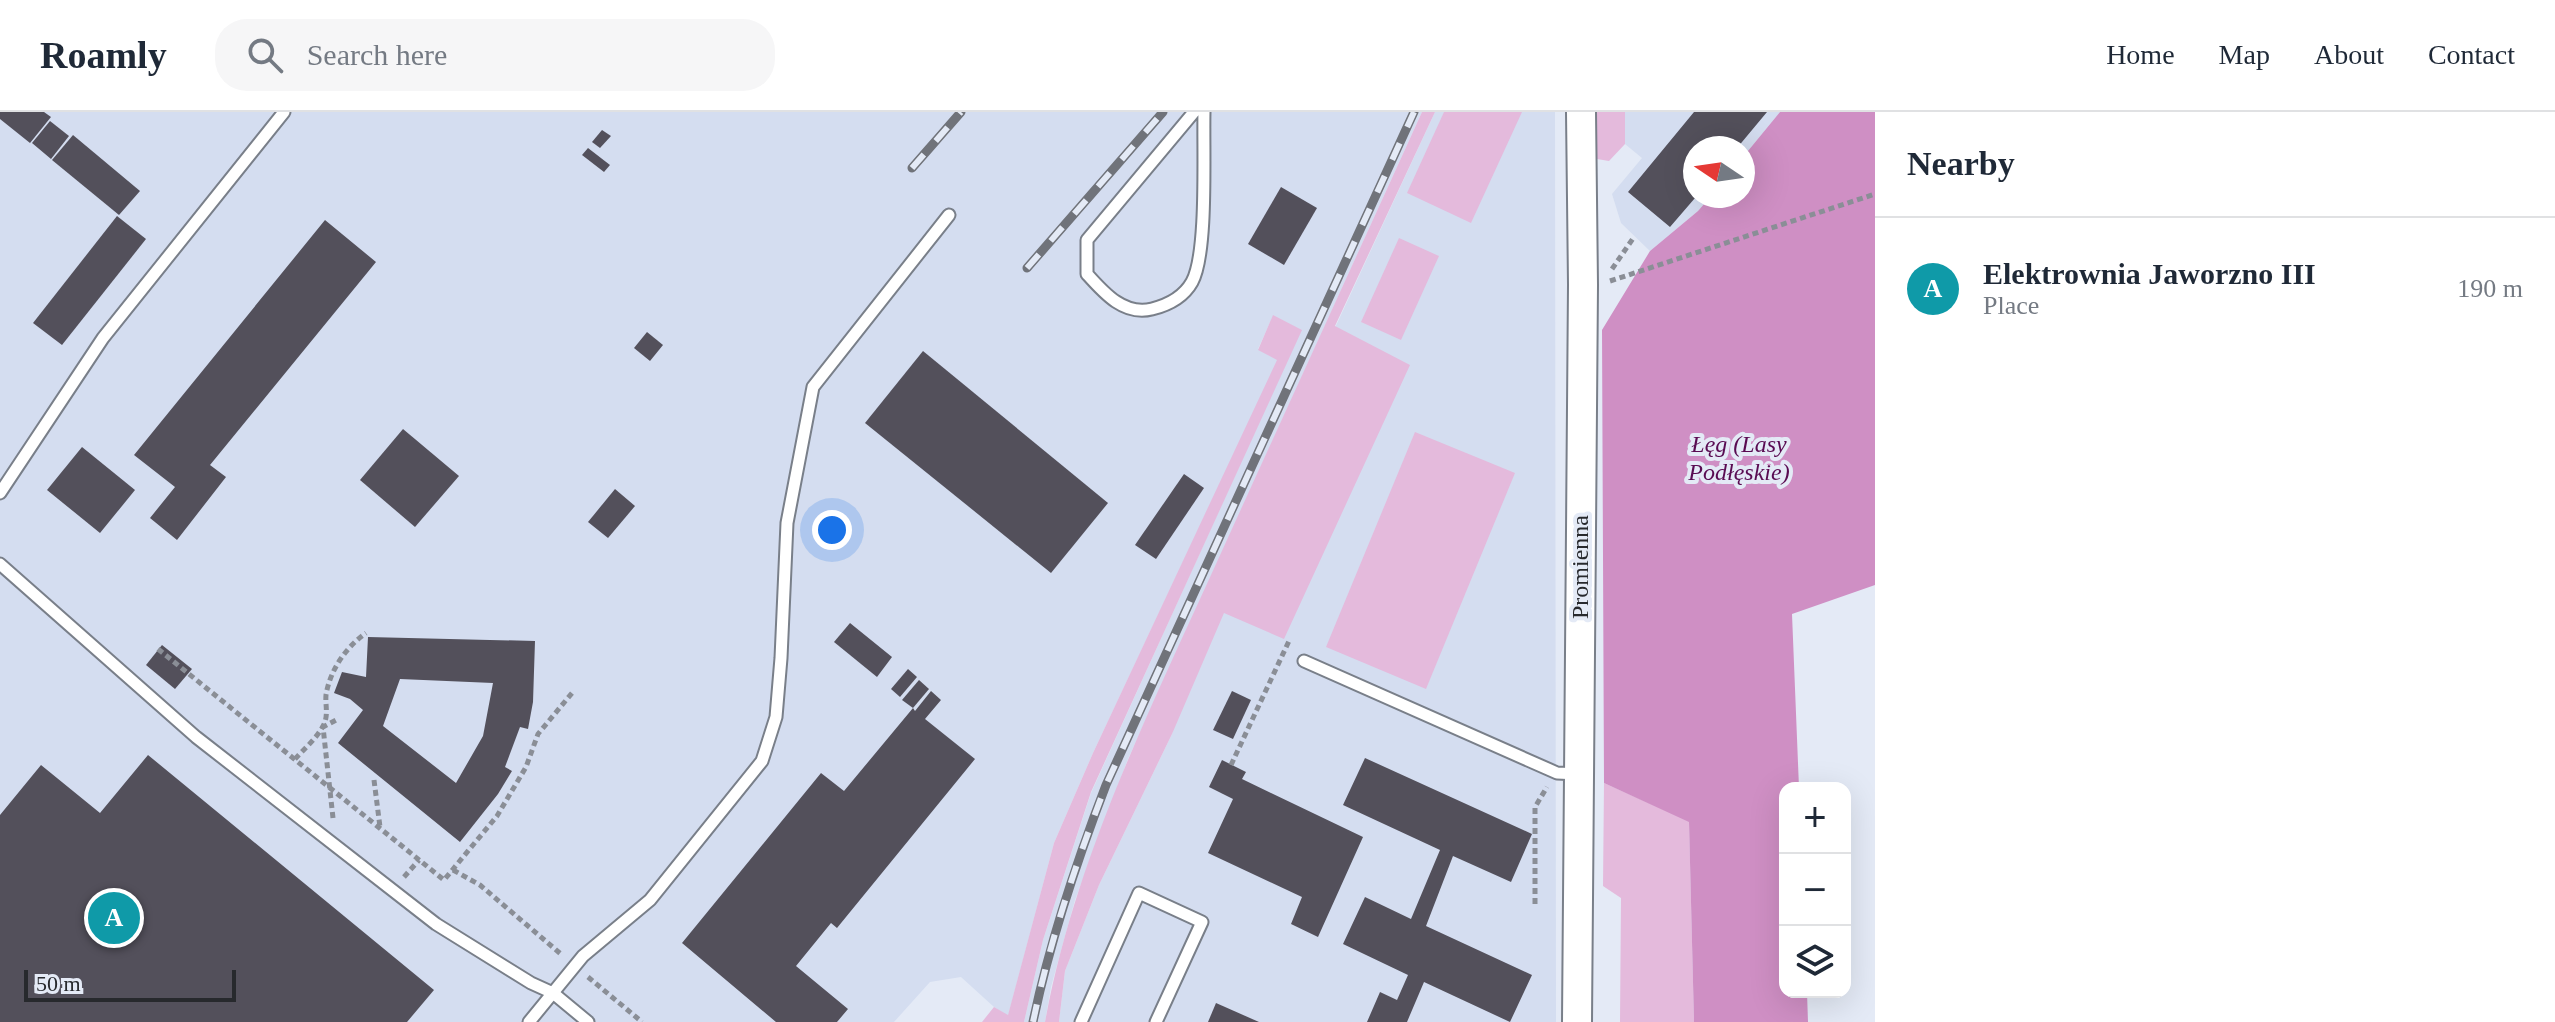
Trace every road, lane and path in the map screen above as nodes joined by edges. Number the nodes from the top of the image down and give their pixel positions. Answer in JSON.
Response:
{"nodes":[{"id":1,"x":284,"y":112,"type":"edge"},
{"id":2,"x":1194,"y":112,"type":"edge"},
{"id":3,"x":1204,"y":112,"type":"edge"},
{"id":4,"x":1581,"y":112,"type":"edge"},
{"id":5,"x":1875,"y":194,"type":"edge"},
{"id":6,"x":949,"y":215,"type":"dead end"},
{"id":7,"x":1601,"y":284,"type":"dead end"},
{"id":8,"x":0,"y":493,"type":"edge"},
{"id":9,"x":0,"y":564,"type":"edge"},
{"id":10,"x":366,"y":633,"type":"dead end"},
{"id":11,"x":1289,"y":641,"type":"dead end"},
{"id":12,"x":158,"y":649,"type":"dead end"},
{"id":13,"x":1304,"y":661,"type":"dead end"},
{"id":14,"x":572,"y":693,"type":"dead end"},
{"id":15,"x":338,"y":719,"type":"dead end"},
{"id":16,"x":323,"y":727,"type":"junction"},
{"id":17,"x":295,"y":759,"type":"junction"},
{"id":18,"x":1231,"y":765,"type":"dead end"},
{"id":19,"x":1579,"y":774,"type":"junction"},
{"id":20,"x":374,"y":780,"type":"dead end"},
{"id":21,"x":329,"y":787,"type":"junction"},
{"id":22,"x":334,"y":827,"type":"dead end"},
{"id":23,"x":380,"y":828,"type":"junction"},
{"id":24,"x":453,"y":870,"type":"junction"},
{"id":25,"x":575,"y":966,"type":"junction"},
{"id":26,"x":553,"y":993,"type":"junction"},
{"id":27,"x":529,"y":1022,"type":"edge"},
{"id":28,"x":588,"y":1022,"type":"edge"},
{"id":29,"x":642,"y":1022,"type":"edge"},
{"id":30,"x":1081,"y":1022,"type":"edge"},
{"id":31,"x":1156,"y":1022,"type":"edge"},
{"id":32,"x":1577,"y":1022,"type":"edge"}],
"edges":[{"from":1,"to":8,"type":"lane"},
{"from":2,"to":3,"type":"lane"},
{"from":4,"to":19,"type":"street","name":"Promienna"},
{"from":5,"to":7,"type":"path"},
{"from":6,"to":25,"type":"lane"},
{"from":9,"to":26,"type":"lane"},
{"from":10,"to":16,"type":"path"},
{"from":11,"to":18,"type":"path"},
{"from":12,"to":17,"type":"path"},
{"from":13,"to":19,"type":"lane"},
{"from":14,"to":24,"type":"path"},
{"from":15,"to":16,"type":"path"},
{"from":16,"to":17,"type":"path"},
{"from":16,"to":21,"type":"path"},
{"from":17,"to":21,"type":"path"},
{"from":19,"to":32,"type":"street","name":"Promienna"},
{"from":20,"to":23,"type":"path"},
{"from":21,"to":22,"type":"path"},
{"from":21,"to":23,"type":"path"},
{"from":23,"to":24,"type":"path"},
{"from":24,"to":25,"type":"path"},
{"from":25,"to":26,"type":"lane"},
{"from":25,"to":29,"type":"path"},
{"from":26,"to":27,"type":"lane"},
{"from":26,"to":28,"type":"lane"},
{"from":30,"to":31,"type":"lane"}]}
